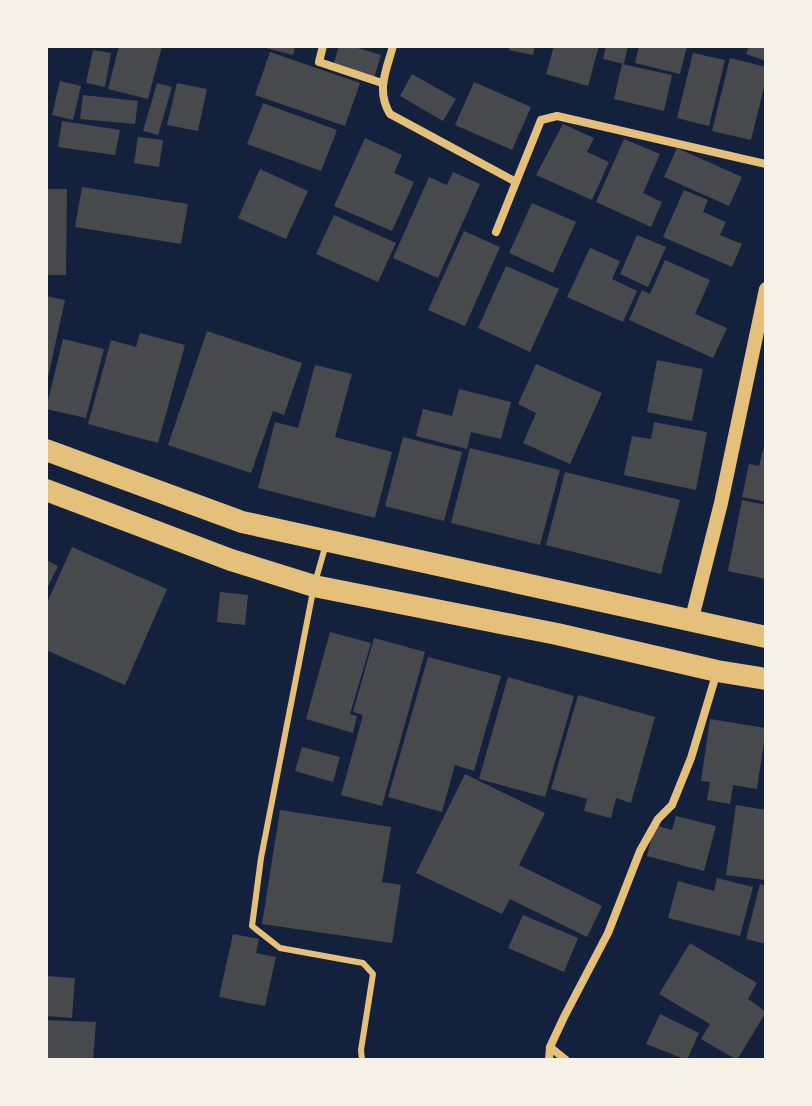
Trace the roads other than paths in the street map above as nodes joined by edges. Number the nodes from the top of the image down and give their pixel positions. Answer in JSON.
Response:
{"nodes":[{"id":1,"x":323,"y":46,"type":"edge"},
{"id":2,"x":393,"y":46,"type":"edge"},
{"id":3,"x":382,"y":83,"type":"junction"},
{"id":4,"x":766,"y":164,"type":"edge"},
{"id":5,"x":516,"y":182,"type":"junction"},
{"id":6,"x":496,"y":232,"type":"dead end"},
{"id":7,"x":766,"y":289,"type":"edge"},
{"id":8,"x":46,"y":450,"type":"edge"},
{"id":9,"x":46,"y":490,"type":"edge"},
{"id":10,"x":327,"y":540,"type":"junction"},
{"id":11,"x":314,"y":586,"type":"junction"},
{"id":12,"x":691,"y":622,"type":"junction"},
{"id":13,"x":766,"y":637,"type":"edge"},
{"id":14,"x":717,"y":671,"type":"junction"},
{"id":15,"x":766,"y":679,"type":"edge"},
{"id":16,"x":550,"y":1047,"type":"junction"},
{"id":17,"x":362,"y":1060,"type":"edge"},
{"id":18,"x":549,"y":1060,"type":"edge"},
{"id":19,"x":566,"y":1060,"type":"edge"}],
"edges":[{"from":1,"to":3,"type":"street"},
{"from":2,"to":3,"type":"street"},
{"from":3,"to":5,"type":"street"},
{"from":4,"to":5,"type":"street"},
{"from":5,"to":6,"type":"street"},
{"from":7,"to":12,"type":"street"},
{"from":8,"to":10,"type":"highway"},
{"from":9,"to":11,"type":"highway"},
{"from":10,"to":11,"type":"lane"},
{"from":10,"to":12,"type":"highway"},
{"from":11,"to":14,"type":"highway"},
{"from":11,"to":17,"type":"lane"},
{"from":12,"to":13,"type":"highway"},
{"from":14,"to":15,"type":"highway"},
{"from":14,"to":16,"type":"street"},
{"from":16,"to":18,"type":"street"},
{"from":16,"to":19,"type":"street"}]}
